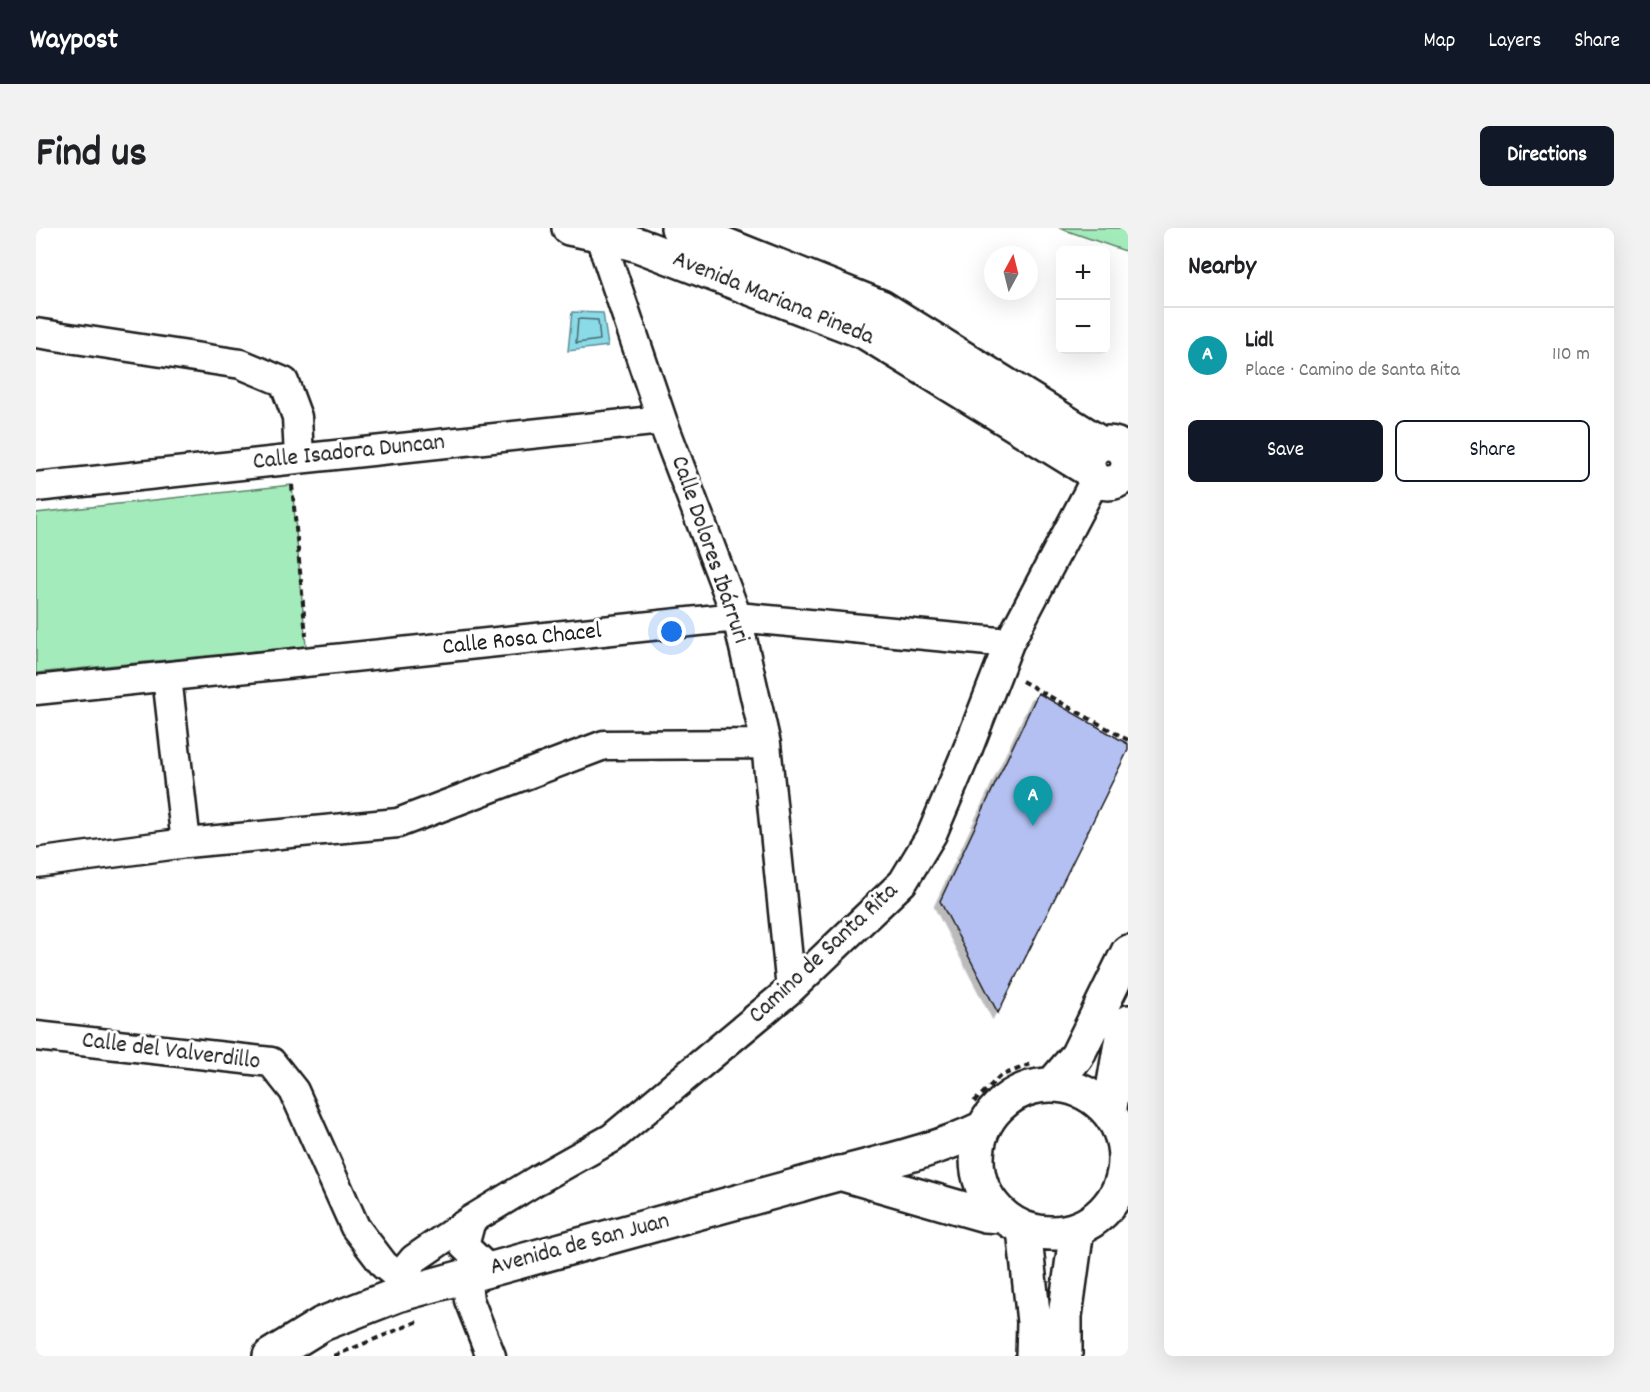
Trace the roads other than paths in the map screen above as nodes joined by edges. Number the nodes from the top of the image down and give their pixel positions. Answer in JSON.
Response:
{"nodes":[{"id":1,"x":678,"y":228,"type":"edge"},
{"id":2,"x":588,"y":230,"type":"edge"},
{"id":3,"x":36,"y":333,"type":"edge"},
{"id":4,"x":663,"y":420,"type":"junction"},
{"id":5,"x":299,"y":458,"type":"junction"},
{"id":6,"x":1113,"y":469,"type":"edge"},
{"id":7,"x":36,"y":487,"type":"edge"},
{"id":8,"x":737,"y":617,"type":"junction"},
{"id":9,"x":1009,"y":643,"type":"junction"},
{"id":10,"x":167,"y":677,"type":"junction"},
{"id":11,"x":36,"y":690,"type":"edge"},
{"id":12,"x":766,"y":744,"type":"junction"},
{"id":13,"x":186,"y":843,"type":"junction"},
{"id":14,"x":36,"y":863,"type":"edge"},
{"id":15,"x":1128,"y":952,"type":"edge"},
{"id":16,"x":791,"y":989,"type":"junction"},
{"id":17,"x":1128,"y":1022,"type":"edge"},
{"id":18,"x":36,"y":1036,"type":"edge"},
{"id":19,"x":1044,"y":1073,"type":"junction"},
{"id":20,"x":975,"y":1118,"type":"junction"},
{"id":21,"x":1118,"y":1120,"type":"edge"},
{"id":22,"x":837,"y":1173,"type":"junction"},
{"id":23,"x":1123,"y":1192,"type":"edge"},
{"id":24,"x":471,"y":1220,"type":"junction"},
{"id":25,"x":1013,"y":1222,"type":"junction"},
{"id":26,"x":1077,"y":1229,"type":"junction"},
{"id":27,"x":477,"y":1273,"type":"junction"},
{"id":28,"x":398,"y":1286,"type":"junction"},
{"id":29,"x":270,"y":1356,"type":"edge"},
{"id":30,"x":491,"y":1356,"type":"edge"},
{"id":31,"x":1033,"y":1356,"type":"edge"},
{"id":32,"x":1065,"y":1356,"type":"edge"}],
"edges":[{"from":1,"to":6,"type":"main road","name":"Avenida Mariana Pineda"},
{"from":2,"to":4,"type":"street","name":"Calle Dolores Ibárruri"},
{"from":2,"to":6,"type":"main road","name":"Avenida Mariana Pineda"},
{"from":3,"to":5,"type":"street"},
{"from":4,"to":5,"type":"street","name":"Calle Isadora Duncan"},
{"from":4,"to":8,"type":"street","name":"Calle Dolores Ibárruri"},
{"from":5,"to":7,"type":"street","name":"Calle Isadora Duncan"},
{"from":6,"to":9,"type":"street","name":"Camino de Santa Rita"},
{"from":8,"to":9,"type":"street","name":"Calle Rosa Chacel"},
{"from":8,"to":10,"type":"street","name":"Calle Rosa Chacel"},
{"from":8,"to":12,"type":"street","name":"Calle Dolores Ibárruri"},
{"from":9,"to":16,"type":"street","name":"Camino de Santa Rita"},
{"from":10,"to":11,"type":"street","name":"Calle Rosa Chacel"},
{"from":10,"to":13,"type":"street"},
{"from":12,"to":13,"type":"street"},
{"from":12,"to":16,"type":"street","name":"Calle Dolores Ibárruri"},
{"from":13,"to":14,"type":"street"},
{"from":15,"to":19,"type":"main road"},
{"from":16,"to":24,"type":"street","name":"Camino de Santa Rita"},
{"from":17,"to":21,"type":"main road"},
{"from":18,"to":28,"type":"street","name":"Calle del Valverdillo"},
{"from":19,"to":20,"type":"main road"},
{"from":19,"to":21,"type":"main road"},
{"from":20,"to":22,"type":"main road","name":"Avenida de San Juan"},
{"from":20,"to":25,"type":"main road"},
{"from":21,"to":23,"type":"main road"},
{"from":22,"to":25,"type":"main road"},
{"from":22,"to":27,"type":"main road","name":"Avenida de San Juan"},
{"from":23,"to":26,"type":"main road"},
{"from":24,"to":27,"type":"street"},
{"from":24,"to":28,"type":"street","name":"Camino de Santa Rita"},
{"from":25,"to":26,"type":"main road"},
{"from":25,"to":31,"type":"main road"},
{"from":26,"to":32,"type":"main road"},
{"from":27,"to":28,"type":"main road","name":"Avenida de San Juan"},
{"from":27,"to":30,"type":"street"},
{"from":28,"to":29,"type":"main road","name":"Avenida de San Juan"}]}
